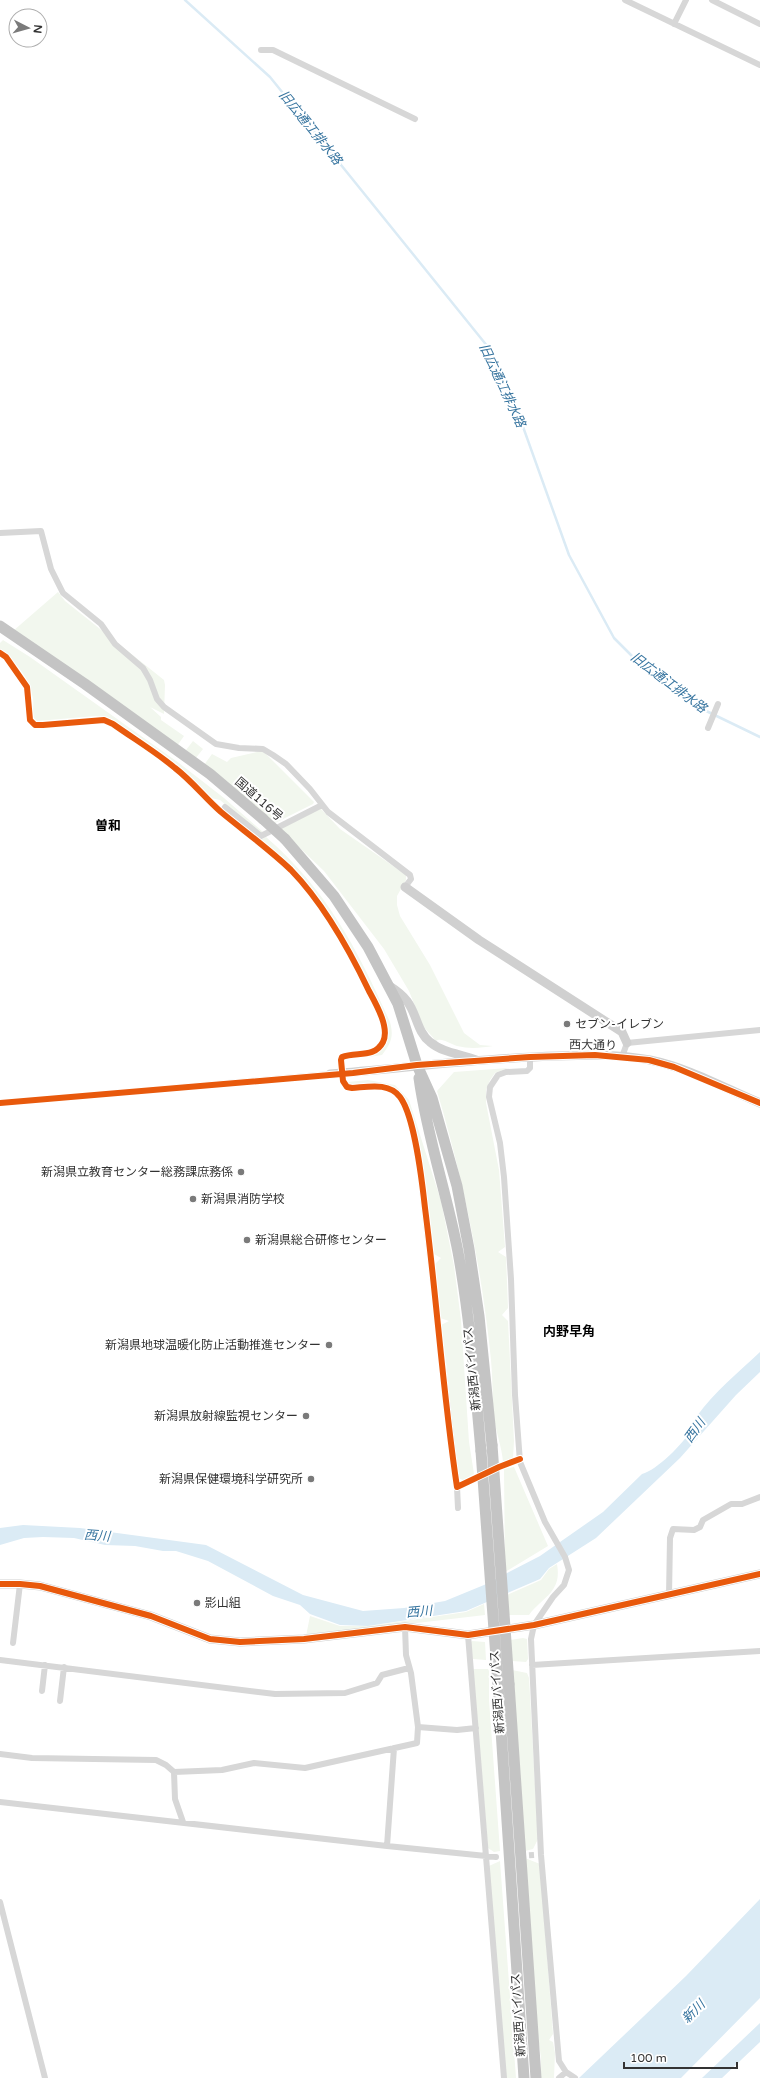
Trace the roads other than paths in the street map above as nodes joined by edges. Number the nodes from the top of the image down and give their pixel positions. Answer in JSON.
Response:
{"nodes":[{"id":1,"x":625,"y":0,"type":"edge"},
{"id":2,"x":686,"y":0,"type":"edge"},
{"id":3,"x":712,"y":0,"type":"edge"},
{"id":4,"x":674,"y":24,"type":"junction"},
{"id":5,"x":760,"y":24,"type":"edge"},
{"id":6,"x":261,"y":50,"type":"dead end"},
{"id":7,"x":760,"y":65,"type":"edge"},
{"id":8,"x":415,"y":119,"type":"dead end"},
{"id":9,"x":0,"y":533,"type":"edge"},
{"id":10,"x":0,"y":626,"type":"edge"},
{"id":11,"x":0,"y":653,"type":"edge"},
{"id":12,"x":718,"y":704,"type":"dead end"},
{"id":13,"x":708,"y":728,"type":"dead end"},
{"id":14,"x":322,"y":805,"type":"junction"},
{"id":15,"x":222,"y":812,"type":"junction"},
{"id":16,"x":405,"y":887,"type":"joint"},
{"id":17,"x":388,"y":985,"type":"junction"},
{"id":18,"x":760,"y":1030,"type":"edge"},
{"id":19,"x":628,"y":1043,"type":"junction"},
{"id":20,"x":530,"y":1056,"type":"junction"},
{"id":21,"x":622,"y":1057,"type":"junction"},
{"id":22,"x":478,"y":1061,"type":"junction"},
{"id":23,"x":417,"y":1065,"type":"junction"},
{"id":24,"x":342,"y":1073,"type":"junction"},
{"id":25,"x":330,"y":1074,"type":"joint"},
{"id":26,"x":0,"y":1103,"type":"edge"},
{"id":27,"x":760,"y":1104,"type":"edge"},
{"id":28,"x":520,"y":1459,"type":"junction"},
{"id":29,"x":457,"y":1487,"type":"junction"},
{"id":30,"x":760,"y":1497,"type":"edge"},
{"id":31,"x":458,"y":1508,"type":"dead end"},
{"id":32,"x":760,"y":1574,"type":"edge"},
{"id":33,"x":0,"y":1584,"type":"edge"},
{"id":34,"x":20,"y":1584,"type":"junction"},
{"id":35,"x":669,"y":1596,"type":"junction"},
{"id":36,"x":534,"y":1625,"type":"junction"},
{"id":37,"x":405,"y":1627,"type":"junction"},
{"id":38,"x":468,"y":1635,"type":"junction"},
{"id":39,"x":13,"y":1643,"type":"dead end"},
{"id":40,"x":760,"y":1651,"type":"edge"},
{"id":41,"x":0,"y":1660,"type":"edge"},
{"id":42,"x":45,"y":1665,"type":"junction"},
{"id":43,"x":532,"y":1665,"type":"junction"},
{"id":44,"x":64,"y":1667,"type":"junction"},
{"id":45,"x":409,"y":1668,"type":"junction"},
{"id":46,"x":504,"y":1685,"type":"junction"},
{"id":47,"x":42,"y":1691,"type":"dead end"},
{"id":48,"x":60,"y":1701,"type":"dead end"},
{"id":49,"x":418,"y":1727,"type":"junction"},
{"id":50,"x":476,"y":1728,"type":"junction"},
{"id":51,"x":394,"y":1748,"type":"junction"},
{"id":52,"x":0,"y":1754,"type":"edge"},
{"id":53,"x":174,"y":1772,"type":"junction"},
{"id":54,"x":0,"y":1802,"type":"edge"},
{"id":55,"x":183,"y":1822,"type":"junction"},
{"id":56,"x":387,"y":1846,"type":"junction"},
{"id":57,"x":541,"y":1855,"type":"junction"},
{"id":58,"x":534,"y":1856,"type":"tunnel mouth"},
{"id":59,"x":485,"y":1857,"type":"junction"},
{"id":60,"x":496,"y":1857,"type":"dead end"},
{"id":61,"x":0,"y":1902,"type":"edge"},
{"id":62,"x":571,"y":2075,"type":"edge"},
{"id":63,"x":45,"y":2078,"type":"edge"},
{"id":64,"x":504,"y":2078,"type":"edge"},
{"id":65,"x":524,"y":2078,"type":"edge"},
{"id":66,"x":536,"y":2078,"type":"edge"},
{"id":67,"x":559,"y":2078,"type":"edge"}],
"edges":[{"from":1,"to":4,"type":"street"},
{"from":2,"to":4,"type":"street"},
{"from":3,"to":5,"type":"street"},
{"from":4,"to":7,"type":"street"},
{"from":6,"to":8,"type":"street"},
{"from":9,"to":14,"type":"street"},
{"from":10,"to":17,"type":"highway","name":"国道116号","bridge":true},
{"from":11,"to":15,"type":"street"},
{"from":12,"to":13,"type":"street"},
{"from":14,"to":15,"type":"street"},
{"from":14,"to":16,"type":"street"},
{"from":15,"to":24,"type":"street"},
{"from":16,"to":19,"type":"street"},
{"from":17,"to":22,"type":"street"},
{"from":17,"to":23,"type":"highway","name":"国道116号"},
{"from":18,"to":19,"type":"street"},
{"from":19,"to":21,"type":"street"},
{"from":20,"to":21,"type":"street","name":"西大通り"},
{"from":20,"to":22,"type":"street","name":"西大通り"},
{"from":20,"to":28,"type":"street"},
{"from":21,"to":27,"type":"street","name":"西大通り"},
{"from":22,"to":23,"type":"street","name":"西大通り"},
{"from":23,"to":24,"type":"street","name":"西大通り"},
{"from":23,"to":46,"type":"highway","name":"新潟西バイパス","bridge":true},
{"from":23,"to":46,"type":"highway","name":"新潟西バイパス","bridge":true},
{"from":24,"to":25,"type":"street","name":"西大通り"},
{"from":24,"to":29,"type":"street"},
{"from":25,"to":26,"type":"street"},
{"from":28,"to":29,"type":"street"},
{"from":28,"to":36,"type":"street"},
{"from":29,"to":31,"type":"street"},
{"from":30,"to":35,"type":"street"},
{"from":32,"to":35,"type":"street"},
{"from":33,"to":34,"type":"street"},
{"from":34,"to":37,"type":"street"},
{"from":34,"to":39,"type":"street"},
{"from":35,"to":36,"type":"street"},
{"from":36,"to":38,"type":"street"},
{"from":36,"to":43,"type":"street"},
{"from":37,"to":38,"type":"street"},
{"from":37,"to":45,"type":"street"},
{"from":38,"to":50,"type":"street"},
{"from":40,"to":43,"type":"street"},
{"from":41,"to":42,"type":"street"},
{"from":42,"to":44,"type":"street"},
{"from":42,"to":47,"type":"street"},
{"from":43,"to":57,"type":"street"},
{"from":44,"to":45,"type":"street"},
{"from":44,"to":48,"type":"street"},
{"from":45,"to":49,"type":"street"},
{"from":46,"to":65,"type":"highway","name":"新潟西バイパス"},
{"from":46,"to":66,"type":"highway","name":"新潟西バイパス"},
{"from":49,"to":50,"type":"street"},
{"from":49,"to":51,"type":"street"},
{"from":50,"to":59,"type":"street"},
{"from":51,"to":53,"type":"street"},
{"from":51,"to":56,"type":"street"},
{"from":52,"to":53,"type":"street"},
{"from":53,"to":55,"type":"street"},
{"from":54,"to":55,"type":"street"},
{"from":55,"to":56,"type":"street"},
{"from":56,"to":59,"type":"street"},
{"from":57,"to":58,"type":"street"},
{"from":57,"to":62,"type":"street"},
{"from":59,"to":60,"type":"street"},
{"from":59,"to":64,"type":"street"},
{"from":61,"to":63,"type":"street"},
{"from":62,"to":67,"type":"street"}]}
